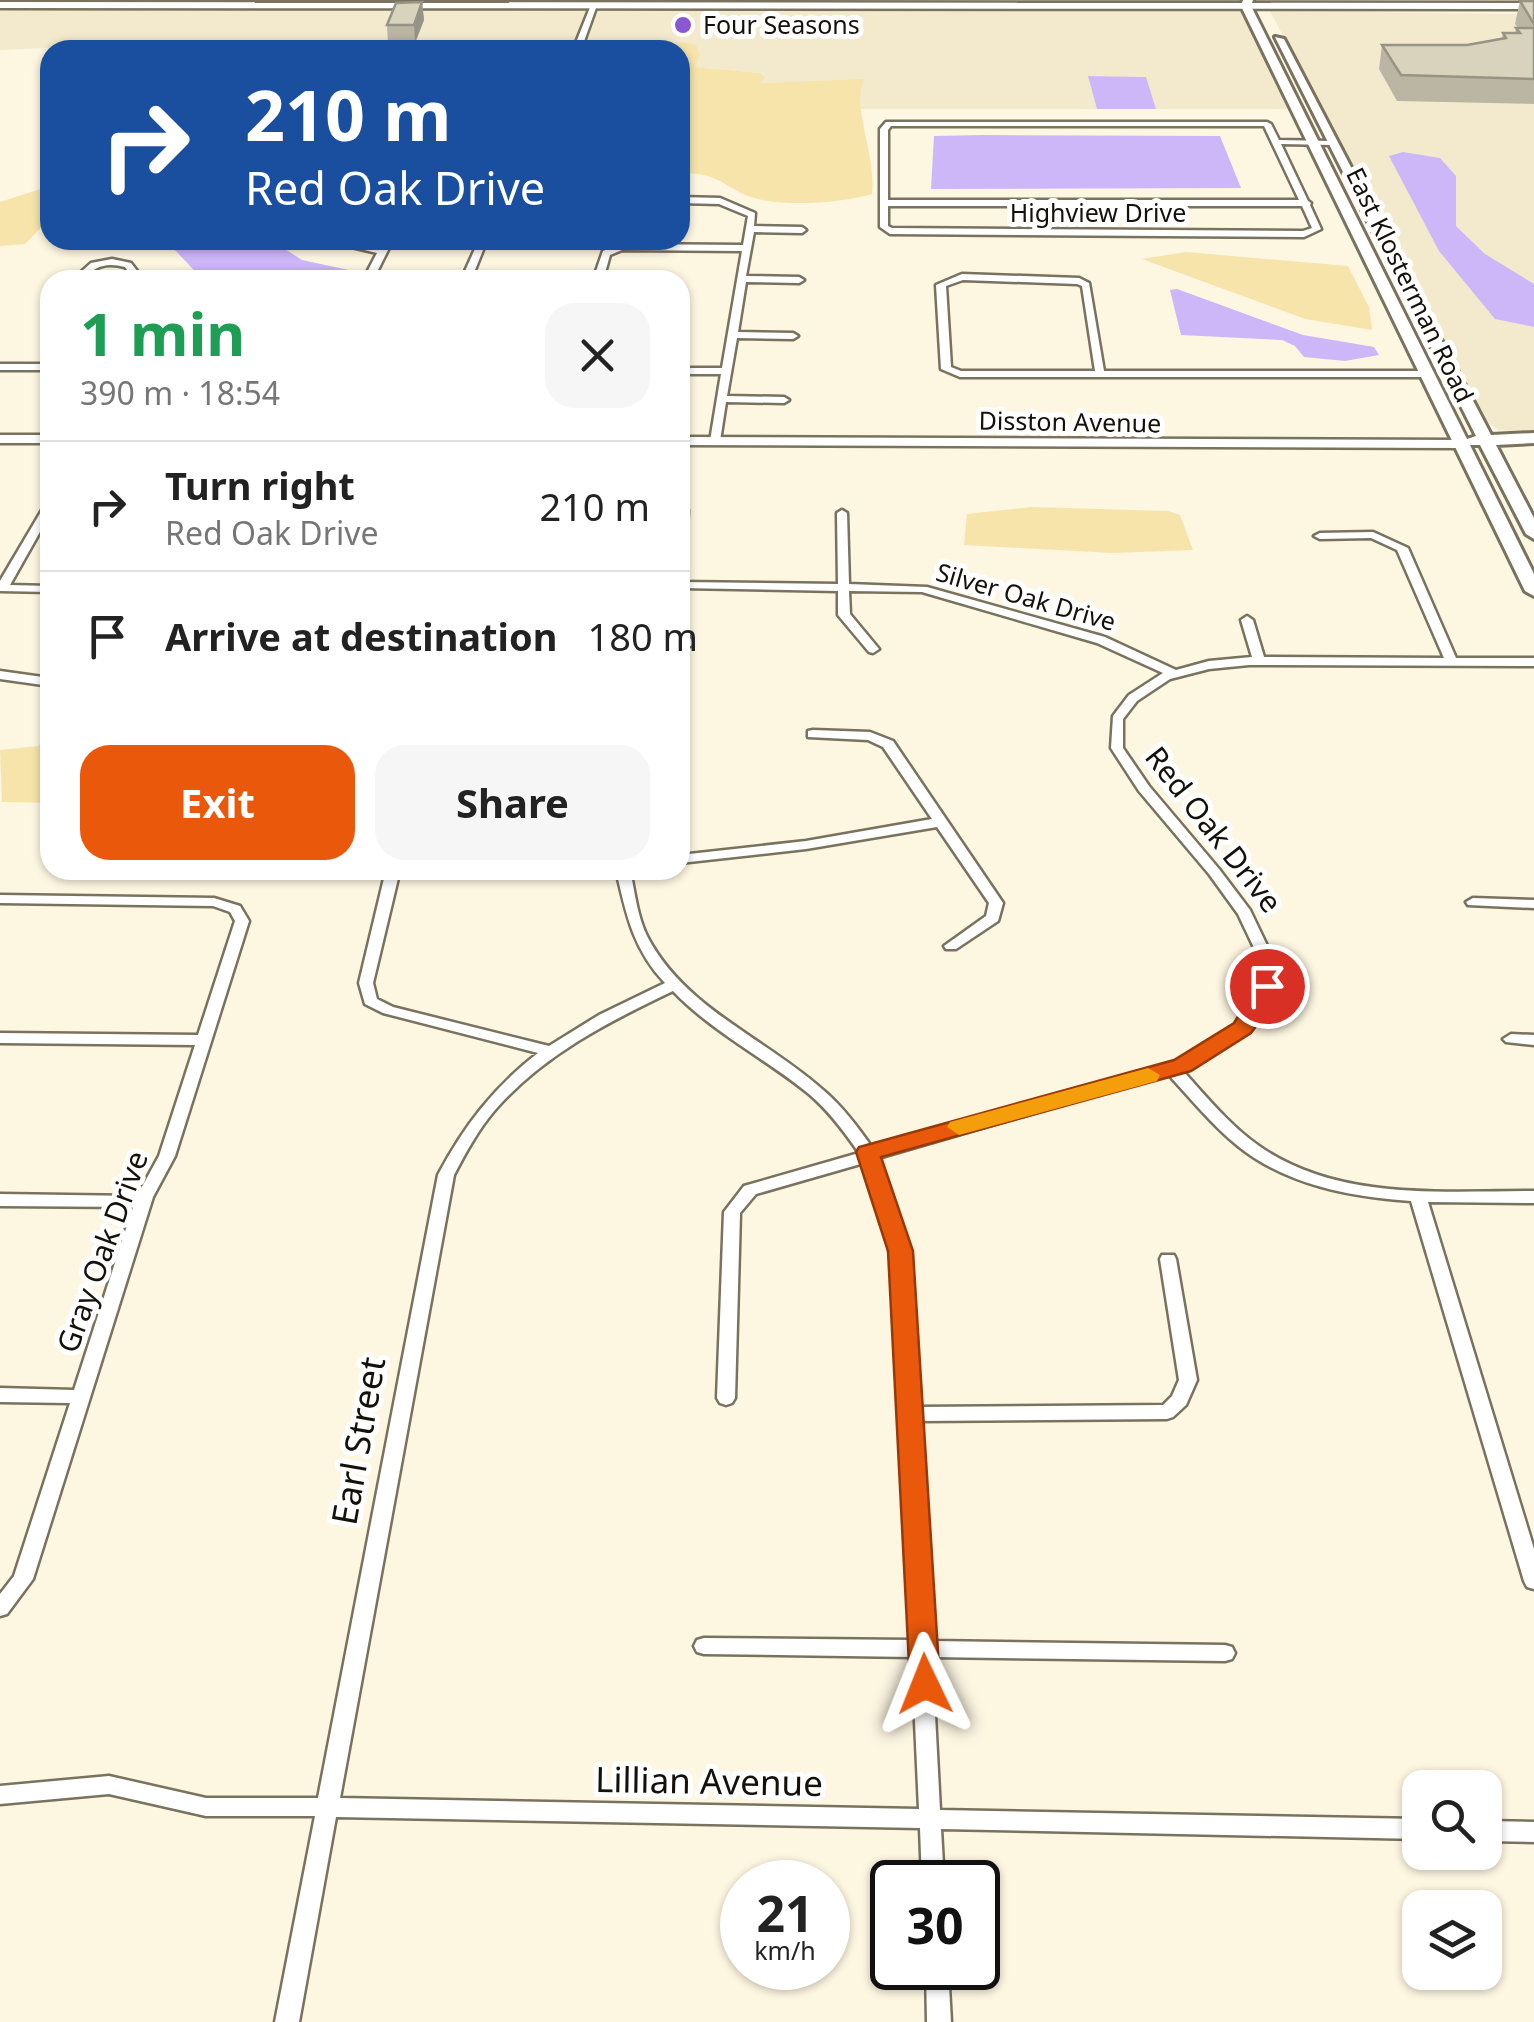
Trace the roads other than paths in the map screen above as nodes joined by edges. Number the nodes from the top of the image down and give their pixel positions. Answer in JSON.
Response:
{"nodes":[{"id":1,"x":239,"y":0,"type":"edge"},
{"id":2,"x":412,"y":0,"type":"edge"},
{"id":3,"x":682,"y":0,"type":"edge"},
{"id":4,"x":945,"y":0,"type":"edge"},
{"id":5,"x":592,"y":3,"type":"edge"},
{"id":6,"x":1253,"y":3,"type":"edge"},
{"id":7,"x":0,"y":4,"type":"edge"},
{"id":8,"x":96,"y":5,"type":"junction"},
{"id":9,"x":262,"y":5,"type":"junction"},
{"id":10,"x":827,"y":5,"type":"junction"},
{"id":11,"x":1534,"y":6,"type":"edge"},
{"id":12,"x":580,"y":40,"type":"edge"},
{"id":13,"x":1280,"y":142,"type":"junction"},
{"id":14,"x":1312,"y":142,"type":"junction"},
{"id":15,"x":1331,"y":142,"type":"junction"},
{"id":16,"x":690,"y":200,"type":"edge"},
{"id":17,"x":884,"y":203,"type":"junction"},
{"id":18,"x":1306,"y":203,"type":"junction"},
{"id":19,"x":750,"y":229,"type":"junction"},
{"id":20,"x":802,"y":230,"type":"dead end"},
{"id":21,"x":690,"y":247,"type":"edge"},
{"id":22,"x":748,"y":248,"type":"junction"},
{"id":23,"x":373,"y":250,"type":"edge"},
{"id":24,"x":617,"y":250,"type":"edge"},
{"id":25,"x":382,"y":252,"type":"joint"},
{"id":26,"x":86,"y":270,"type":"edge"},
{"id":27,"x":132,"y":270,"type":"edge"},
{"id":28,"x":373,"y":270,"type":"edge"},
{"id":29,"x":601,"y":270,"type":"edge"},
{"id":30,"x":742,"y":278,"type":"junction"},
{"id":31,"x":799,"y":280,"type":"dead end"},
{"id":32,"x":732,"y":335,"type":"junction"},
{"id":33,"x":793,"y":336,"type":"dead end"},
{"id":34,"x":0,"y":368,"type":"edge"},
{"id":35,"x":40,"y":368,"type":"edge"},
{"id":36,"x":690,"y":371,"type":"edge"},
{"id":37,"x":724,"y":372,"type":"junction"},
{"id":38,"x":1100,"y":374,"type":"junction"},
{"id":39,"x":1426,"y":374,"type":"junction"},
{"id":40,"x":721,"y":399,"type":"junction"},
{"id":41,"x":784,"y":400,"type":"dead end"},
{"id":42,"x":1534,"y":438,"type":"edge"},
{"id":43,"x":0,"y":439,"type":"edge"},
{"id":44,"x":40,"y":439,"type":"edge"},
{"id":45,"x":690,"y":441,"type":"edge"},
{"id":46,"x":715,"y":441,"type":"junction"},
{"id":47,"x":1487,"y":443,"type":"junction"},
{"id":48,"x":1460,"y":444,"type":"junction"},
{"id":49,"x":1534,"y":448,"type":"edge"},
{"id":50,"x":842,"y":513,"type":"dead end"},
{"id":51,"x":40,"y":522,"type":"edge"},
{"id":52,"x":1534,"y":534,"type":"edge"},
{"id":53,"x":1320,"y":536,"type":"dead end"},
{"id":54,"x":690,"y":585,"type":"edge"},
{"id":55,"x":843,"y":586,"type":"junction"},
{"id":56,"x":1,"y":588,"type":"edge"},
{"id":57,"x":40,"y":589,"type":"edge"},
{"id":58,"x":1534,"y":591,"type":"edge"},
{"id":59,"x":1247,"y":620,"type":"dead end"},
{"id":60,"x":873,"y":649,"type":"dead end"},
{"id":61,"x":1259,"y":661,"type":"junction"},
{"id":62,"x":1451,"y":662,"type":"junction"},
{"id":63,"x":1534,"y":662,"type":"edge"},
{"id":64,"x":1173,"y":673,"type":"junction"},
{"id":65,"x":0,"y":675,"type":"edge"},
{"id":66,"x":40,"y":681,"type":"edge"},
{"id":67,"x":813,"y":734,"type":"dead end"},
{"id":68,"x":941,"y":822,"type":"junction"},
{"id":69,"x":690,"y":857,"type":"edge"},
{"id":70,"x":391,"y":880,"type":"edge"},
{"id":71,"x":626,"y":880,"type":"edge"},
{"id":72,"x":0,"y":899,"type":"edge"},
{"id":73,"x":1473,"y":902,"type":"dead end"},
{"id":74,"x":1534,"y":904,"type":"edge"},
{"id":75,"x":951,"y":946,"type":"dead end"},
{"id":76,"x":675,"y":984,"type":"junction"},
{"id":77,"x":0,"y":1038,"type":"edge"},
{"id":78,"x":1511,"y":1039,"type":"dead end"},
{"id":79,"x":204,"y":1040,"type":"junction"},
{"id":80,"x":1534,"y":1040,"type":"edge"},
{"id":81,"x":546,"y":1050,"type":"junction"},
{"id":82,"x":1172,"y":1069,"type":"junction"},
{"id":83,"x":868,"y":1152,"type":"junction"},
{"id":84,"x":1418,"y":1196,"type":"junction"},
{"id":85,"x":1534,"y":1197,"type":"edge"},
{"id":86,"x":0,"y":1200,"type":"edge"},
{"id":87,"x":144,"y":1202,"type":"junction"},
{"id":88,"x":1168,"y":1259,"type":"dead end"},
{"id":89,"x":0,"y":1395,"type":"edge"},
{"id":90,"x":82,"y":1396,"type":"junction"},
{"id":91,"x":726,"y":1398,"type":"dead end"},
{"id":92,"x":909,"y":1414,"type":"junction"},
{"id":93,"x":1534,"y":1582,"type":"edge"},
{"id":94,"x":0,"y":1608,"type":"edge"},
{"id":95,"x":704,"y":1646,"type":"dead end"},
{"id":96,"x":924,"y":1650,"type":"junction"},
{"id":97,"x":1225,"y":1653,"type":"dead end"},
{"id":98,"x":0,"y":1795,"type":"edge"},
{"id":99,"x":327,"y":1807,"type":"junction"},
{"id":100,"x":930,"y":1819,"type":"junction"},
{"id":101,"x":1402,"y":1829,"type":"edge"},
{"id":102,"x":1502,"y":1831,"type":"edge"},
{"id":103,"x":1534,"y":1832,"type":"edge"},
{"id":104,"x":932,"y":1860,"type":"edge"},
{"id":105,"x":937,"y":1990,"type":"edge"},
{"id":106,"x":287,"y":2022,"type":"edge"},
{"id":107,"x":939,"y":2022,"type":"edge"}],
"edges":[{"from":1,"to":8,"type":"highway"},
{"from":2,"to":9,"type":"highway"},
{"from":3,"to":5,"type":"highway"},
{"from":4,"to":10,"type":"highway"},
{"from":5,"to":9,"type":"highway"},
{"from":5,"to":10,"type":"highway"},
{"from":5,"to":12,"type":"street"},
{"from":6,"to":10,"type":"highway"},
{"from":6,"to":11,"type":"highway"},
{"from":6,"to":14,"type":"main road","name":"East Klosterman Road"},
{"from":6,"to":15,"type":"main road","name":"East Klosterman Road"},
{"from":7,"to":8,"type":"highway"},
{"from":8,"to":9,"type":"highway"},
{"from":13,"to":14,"type":"street"},
{"from":13,"to":17,"type":"street"},
{"from":13,"to":18,"type":"street"},
{"from":14,"to":15,"type":"street"},
{"from":14,"to":39,"type":"main road","name":"East Klosterman Road"},
{"from":15,"to":47,"type":"main road","name":"East Klosterman Road"},
{"from":16,"to":19,"type":"street"},
{"from":17,"to":18,"type":"street"},
{"from":17,"to":18,"type":"street","name":"Highview Drive"},
{"from":19,"to":20,"type":"street"},
{"from":19,"to":22,"type":"street"},
{"from":21,"to":22,"type":"street"},
{"from":22,"to":30,"type":"street"},
{"from":23,"to":25,"type":"street"},
{"from":24,"to":29,"type":"street"},
{"from":25,"to":28,"type":"street"},
{"from":26,"to":27,"type":"street"},
{"from":30,"to":31,"type":"street"},
{"from":30,"to":32,"type":"street"},
{"from":32,"to":33,"type":"street"},
{"from":32,"to":37,"type":"street"},
{"from":34,"to":35,"type":"street"},
{"from":36,"to":37,"type":"street"},
{"from":37,"to":40,"type":"street"},
{"from":38,"to":38,"type":"street"},
{"from":38,"to":39,"type":"street"},
{"from":39,"to":48,"type":"main road","name":"East Klosterman Road"},
{"from":40,"to":41,"type":"street"},
{"from":40,"to":46,"type":"street"},
{"from":42,"to":47,"type":"main road"},
{"from":43,"to":44,"type":"street"},
{"from":45,"to":46,"type":"street","name":"Disston Avenue"},
{"from":46,"to":48,"type":"street","name":"Disston Avenue"},
{"from":47,"to":48,"type":"main road"},
{"from":47,"to":49,"type":"main road"},
{"from":47,"to":52,"type":"main road","name":"East Klosterman Road"},
{"from":48,"to":58,"type":"main road","name":"East Klosterman Road"},
{"from":50,"to":55,"type":"street"},
{"from":51,"to":56,"type":"street"},
{"from":53,"to":62,"type":"street"},
{"from":54,"to":55,"type":"street","name":"Silver Oak Drive"},
{"from":55,"to":60,"type":"street"},
{"from":55,"to":64,"type":"street","name":"Silver Oak Drive"},
{"from":56,"to":57,"type":"street"},
{"from":59,"to":61,"type":"street"},
{"from":61,"to":62,"type":"street","name":"Red Oak Drive"},
{"from":61,"to":64,"type":"street","name":"Red Oak Drive"},
{"from":62,"to":63,"type":"street","name":"Red Oak Drive"},
{"from":64,"to":82,"type":"street","name":"Red Oak Drive"},
{"from":65,"to":66,"type":"street"},
{"from":67,"to":68,"type":"street"},
{"from":68,"to":69,"type":"street"},
{"from":68,"to":75,"type":"street"},
{"from":70,"to":81,"type":"street"},
{"from":71,"to":76,"type":"street"},
{"from":72,"to":79,"type":"street","name":"Gray Oak Drive"},
{"from":73,"to":74,"type":"street"},
{"from":76,"to":81,"type":"street","name":"Earl Street"},
{"from":76,"to":83,"type":"street"},
{"from":77,"to":79,"type":"street"},
{"from":78,"to":80,"type":"street"},
{"from":79,"to":87,"type":"street","name":"Gray Oak Drive"},
{"from":81,"to":99,"type":"street","name":"Earl Street"},
{"from":82,"to":83,"type":"street","name":"Red Oak Drive"},
{"from":82,"to":84,"type":"street"},
{"from":83,"to":91,"type":"street","name":"Red Oak Drive"},
{"from":83,"to":92,"type":"street"},
{"from":84,"to":85,"type":"street"},
{"from":84,"to":93,"type":"street"},
{"from":86,"to":87,"type":"street"},
{"from":87,"to":90,"type":"street","name":"Gray Oak Drive"},
{"from":88,"to":92,"type":"street"},
{"from":89,"to":90,"type":"street"},
{"from":90,"to":94,"type":"street","name":"Gray Oak Drive"},
{"from":92,"to":96,"type":"street"},
{"from":95,"to":96,"type":"street"},
{"from":96,"to":97,"type":"street"},
{"from":96,"to":100,"type":"street"},
{"from":98,"to":99,"type":"street","name":"Lillian Avenue"},
{"from":99,"to":100,"type":"street","name":"Lillian Avenue"},
{"from":99,"to":106,"type":"street","name":"Earl Street"},
{"from":100,"to":101,"type":"street","name":"Lillian Avenue"},
{"from":100,"to":104,"type":"street"},
{"from":102,"to":103,"type":"street"},
{"from":105,"to":107,"type":"street"}]}
